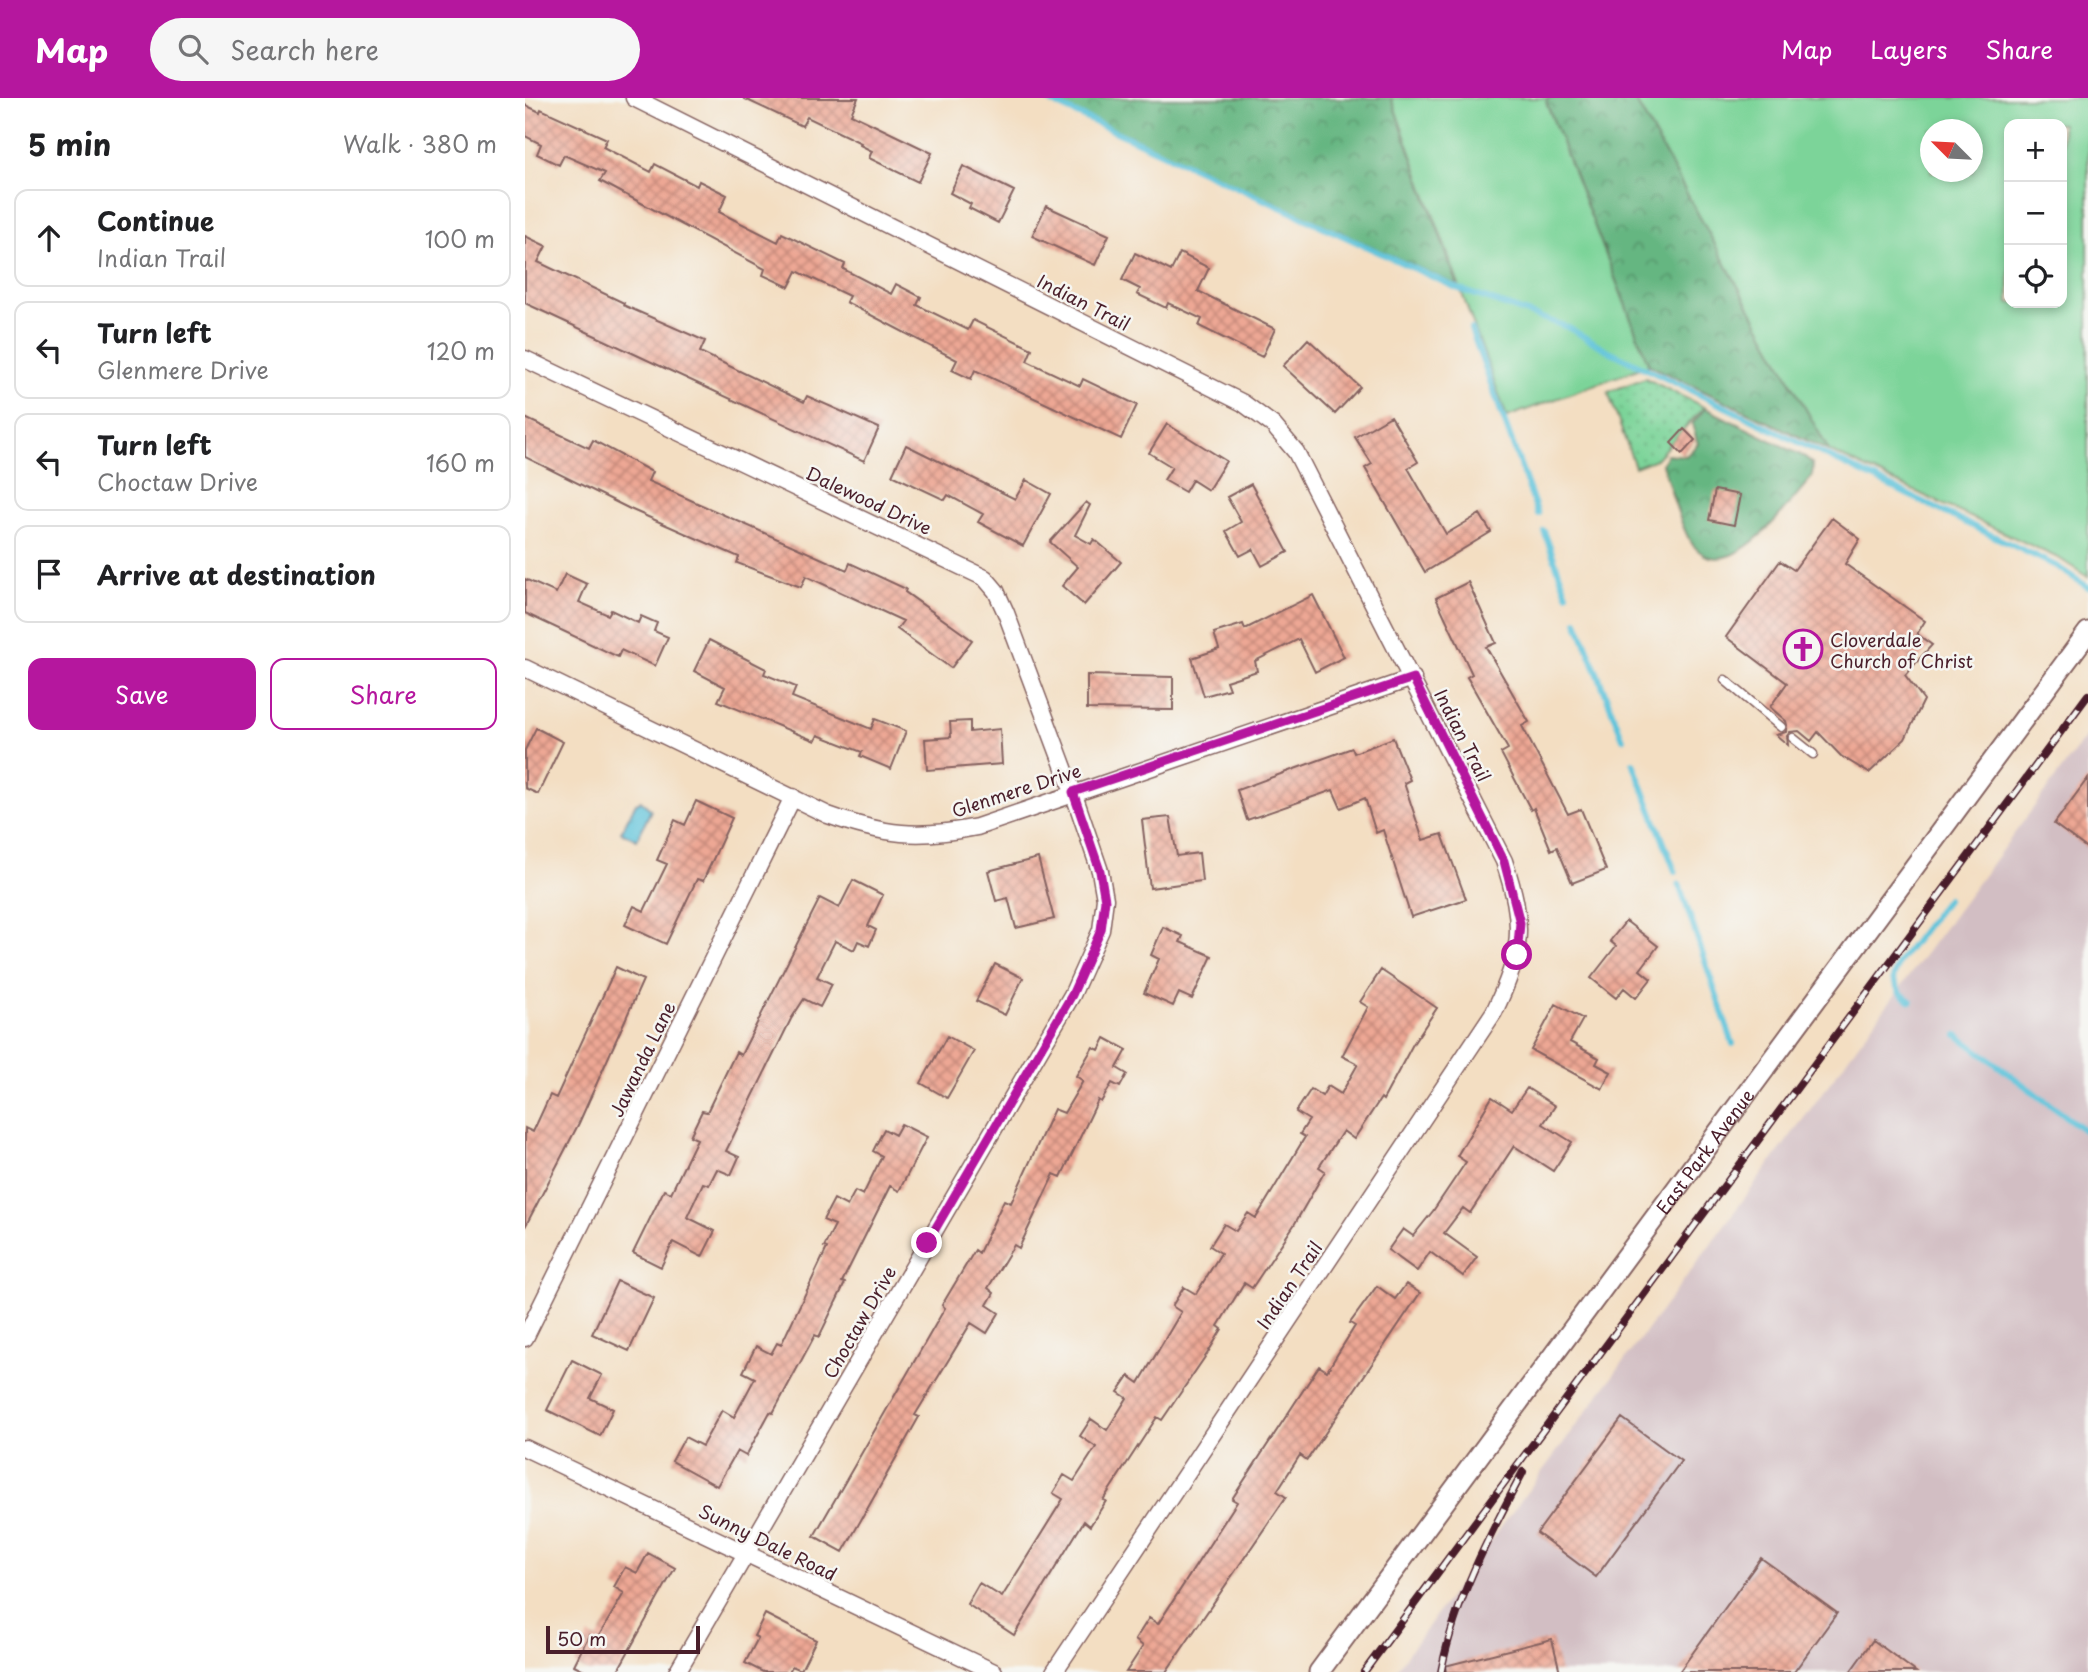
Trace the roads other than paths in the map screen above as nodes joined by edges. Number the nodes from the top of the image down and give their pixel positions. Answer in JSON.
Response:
{"nodes":[{"id":1,"x":634,"y":98,"type":"edge"},
{"id":2,"x":525,"y":359,"type":"edge"},
{"id":3,"x":2088,"y":632,"type":"edge"},
{"id":4,"x":525,"y":668,"type":"edge"},
{"id":5,"x":1413,"y":678,"type":"junction"},
{"id":6,"x":1725,"y":680,"type":"dead end"},
{"id":7,"x":1781,"y":727,"type":"dead end"},
{"id":8,"x":1793,"y":738,"type":"dead end"},
{"id":9,"x":1813,"y":754,"type":"dead end"},
{"id":10,"x":1073,"y":792,"type":"junction"},
{"id":11,"x":793,"y":797,"type":"junction"},
{"id":12,"x":525,"y":1338,"type":"edge"},
{"id":13,"x":525,"y":1448,"type":"edge"},
{"id":14,"x":747,"y":1552,"type":"junction"},
{"id":15,"x":677,"y":1672,"type":"edge"},
{"id":16,"x":993,"y":1672,"type":"edge"},
{"id":17,"x":1055,"y":1672,"type":"edge"},
{"id":18,"x":1319,"y":1672,"type":"edge"}],
"edges":[{"from":1,"to":5,"type":"street","name":"Indian Trail"},
{"from":2,"to":10,"type":"street","name":"Dalewood Drive"},
{"from":3,"to":18,"type":"street","name":"East Park Avenue"},
{"from":4,"to":11,"type":"street","name":"Glenmere Drive"},
{"from":5,"to":10,"type":"street","name":"Glenmere Drive"},
{"from":5,"to":17,"type":"street","name":"Indian Trail"},
{"from":6,"to":7,"type":"lane"},
{"from":8,"to":9,"type":"lane"},
{"from":10,"to":11,"type":"street","name":"Glenmere Drive"},
{"from":10,"to":14,"type":"street","name":"Choctaw Drive"},
{"from":11,"to":12,"type":"street","name":"Jawanda Lane"},
{"from":13,"to":14,"type":"street","name":"Sunny Dale Road"},
{"from":14,"to":15,"type":"street","name":"Choctaw Drive"},
{"from":14,"to":16,"type":"street","name":"Sunny Dale Road"}]}
